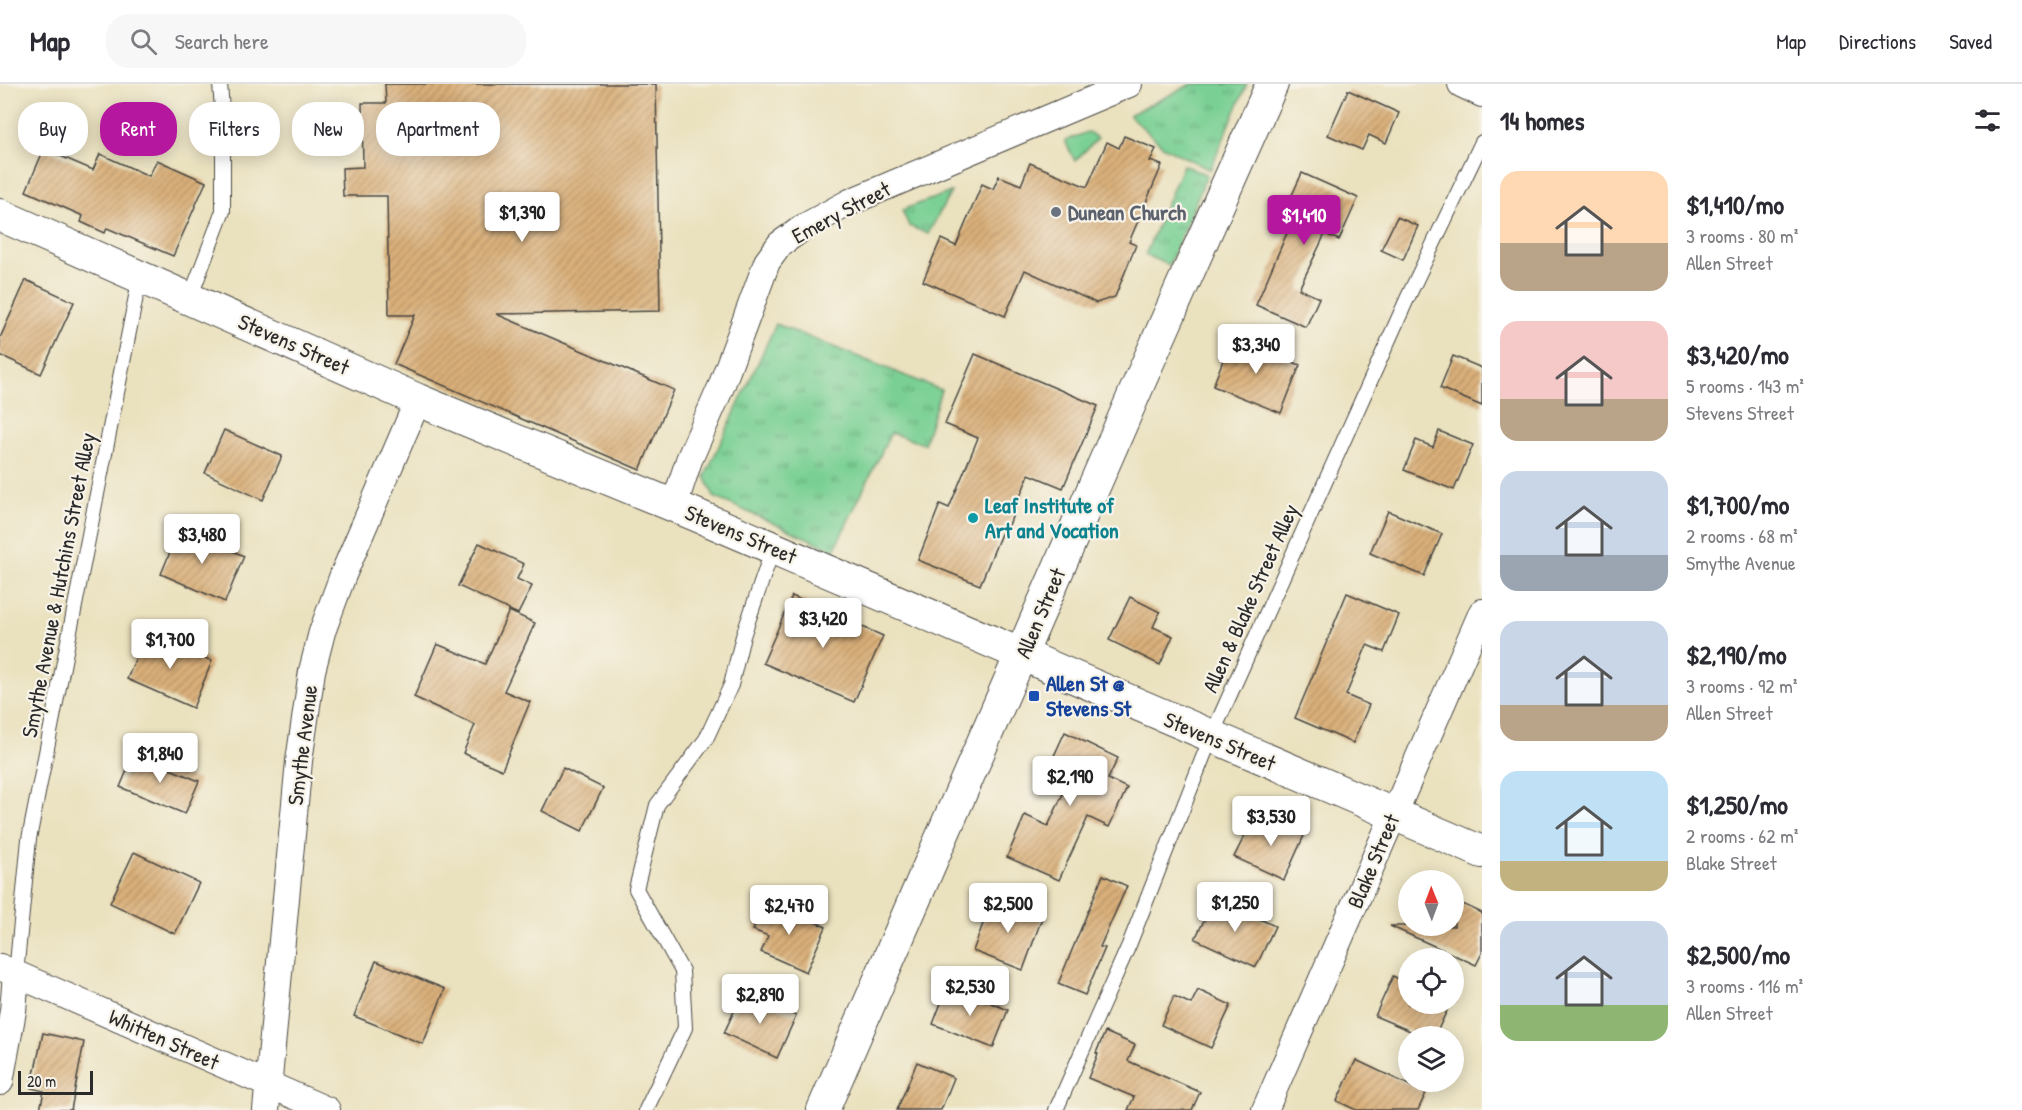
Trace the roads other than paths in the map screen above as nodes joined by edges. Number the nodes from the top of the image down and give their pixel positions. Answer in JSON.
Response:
{"nodes":[{"id":1,"x":220,"y":84,"type":"edge"},
{"id":2,"x":1129,"y":84,"type":"edge"},
{"id":3,"x":1272,"y":84,"type":"edge"},
{"id":4,"x":1461,"y":84,"type":"edge"},
{"id":5,"x":1482,"y":94,"type":"edge"},
{"id":6,"x":1482,"y":142,"type":"edge"},
{"id":7,"x":0,"y":215,"type":"edge"},
{"id":8,"x":140,"y":276,"type":"junction"},
{"id":9,"x":190,"y":298,"type":"junction"},
{"id":10,"x":418,"y":400,"type":"junction"},
{"id":11,"x":674,"y":506,"type":"junction"},
{"id":12,"x":773,"y":548,"type":"junction"},
{"id":13,"x":1482,"y":612,"type":"edge"},
{"id":14,"x":1023,"y":654,"type":"junction"},
{"id":15,"x":1211,"y":737,"type":"junction"},
{"id":16,"x":1393,"y":814,"type":"junction"},
{"id":17,"x":1482,"y":852,"type":"edge"},
{"id":18,"x":8,"y":970,"type":"edge"},
{"id":19,"x":0,"y":1082,"type":"edge"},
{"id":20,"x":268,"y":1084,"type":"junction"},
{"id":21,"x":266,"y":1110,"type":"edge"},
{"id":22,"x":327,"y":1110,"type":"edge"},
{"id":23,"x":646,"y":1110,"type":"edge"},
{"id":24,"x":823,"y":1110,"type":"edge"},
{"id":25,"x":1056,"y":1110,"type":"edge"},
{"id":26,"x":1265,"y":1110,"type":"edge"}],
"edges":[{"from":1,"to":9,"type":"lane"},
{"from":2,"to":11,"type":"street","name":"Emery Street"},
{"from":3,"to":14,"type":"street","name":"Allen Street"},
{"from":4,"to":5,"type":"street"},
{"from":6,"to":15,"type":"lane","name":"Allen & Blake Street Alley"},
{"from":7,"to":8,"type":"street","name":"Stevens Street"},
{"from":8,"to":9,"type":"street","name":"Stevens Street"},
{"from":8,"to":18,"type":"lane","name":"Smythe Avenue & Hutchins Street Alley"},
{"from":9,"to":10,"type":"street","name":"Stevens Street"},
{"from":10,"to":11,"type":"street","name":"Stevens Street"},
{"from":10,"to":20,"type":"street","name":"Smythe Avenue"},
{"from":11,"to":12,"type":"street","name":"Stevens Street"},
{"from":12,"to":14,"type":"street","name":"Stevens Street"},
{"from":12,"to":23,"type":"lane"},
{"from":13,"to":16,"type":"street","name":"Blake Street"},
{"from":14,"to":15,"type":"street","name":"Stevens Street"},
{"from":14,"to":24,"type":"street","name":"Allen Street"},
{"from":15,"to":16,"type":"street","name":"Stevens Street"},
{"from":15,"to":25,"type":"lane","name":"Allen & Blake Street Alley"},
{"from":16,"to":17,"type":"street","name":"Stevens Street"},
{"from":16,"to":26,"type":"street","name":"Blake Street"},
{"from":18,"to":19,"type":"street"},
{"from":18,"to":20,"type":"street","name":"Whitten Street"},
{"from":20,"to":21,"type":"street","name":"Smythe Avenue"},
{"from":20,"to":22,"type":"street","name":"Whitten Street"}]}
